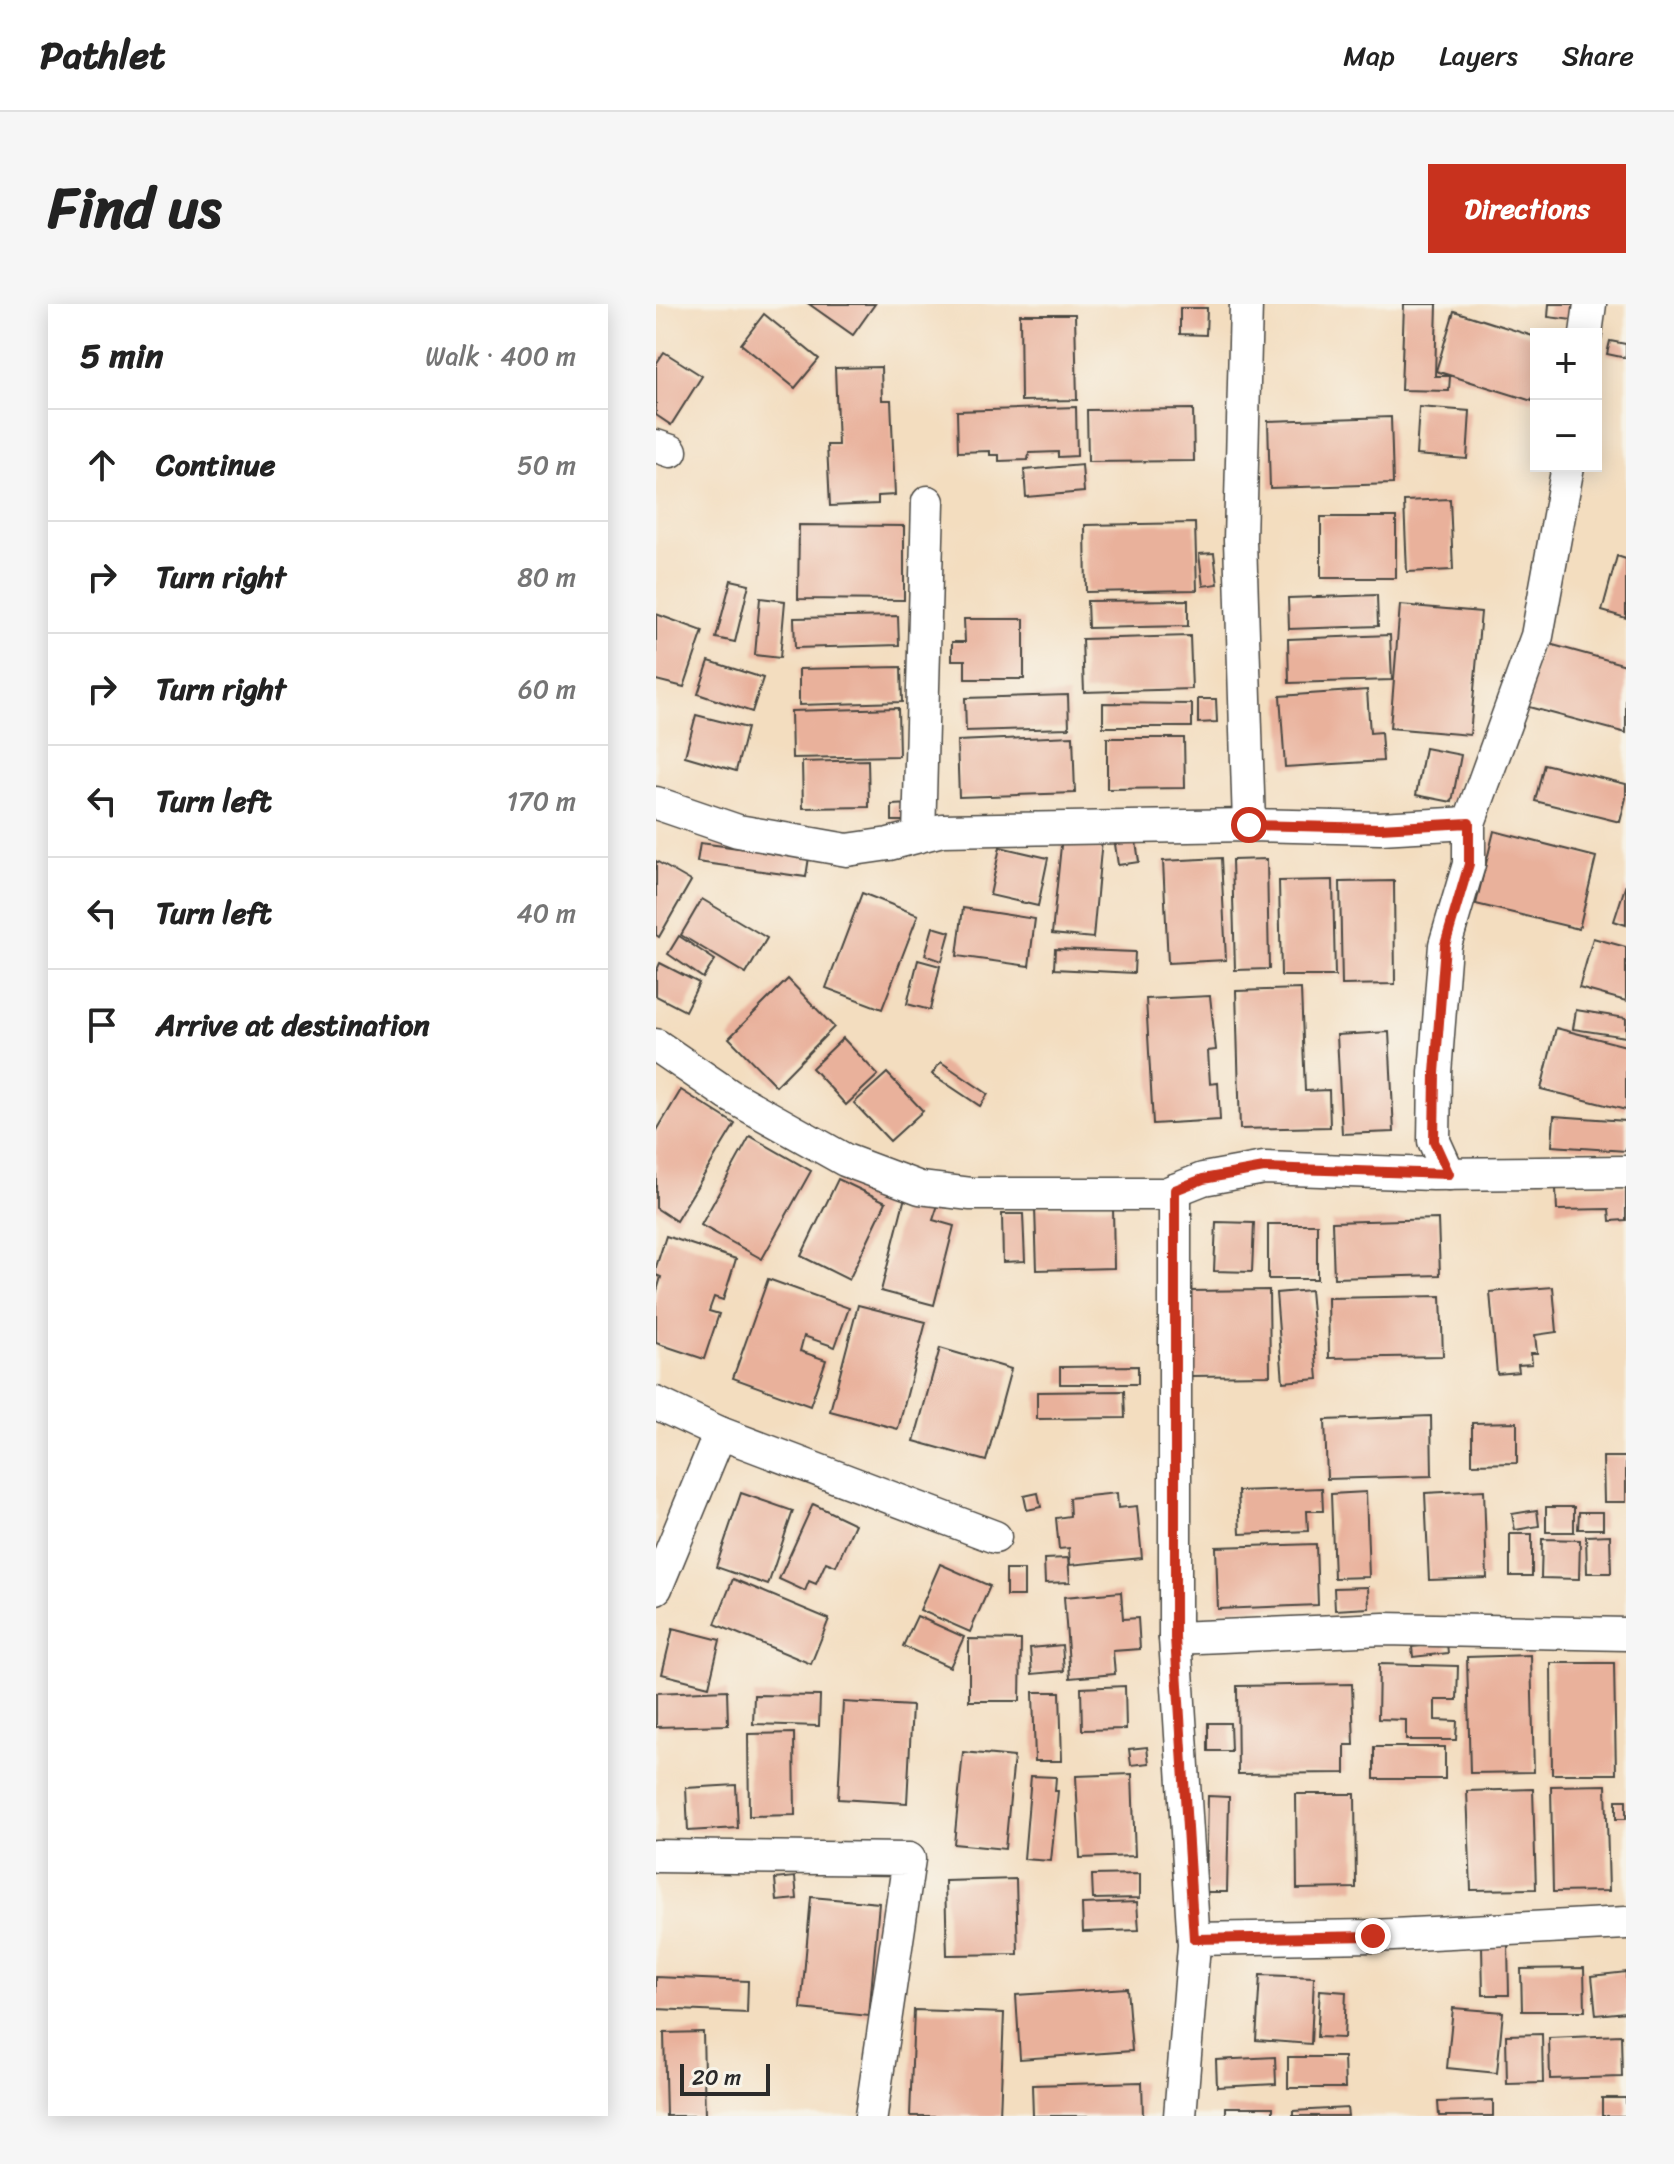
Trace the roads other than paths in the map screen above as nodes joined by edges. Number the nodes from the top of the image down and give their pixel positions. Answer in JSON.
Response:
{"nodes":[{"id":1,"x":1246,"y":304,"type":"edge"},
{"id":2,"x":1590,"y":304,"type":"edge"},
{"id":3,"x":1587,"y":328,"type":"edge"},
{"id":4,"x":1567,"y":472,"type":"edge"},
{"id":5,"x":928,"y":502,"type":"dead end"},
{"id":6,"x":656,"y":803,"type":"edge"},
{"id":7,"x":1469,"y":823,"type":"junction"},
{"id":8,"x":1249,"y":825,"type":"junction"},
{"id":9,"x":919,"y":836,"type":"junction"},
{"id":10,"x":656,"y":1045,"type":"edge"},
{"id":11,"x":1626,"y":1172,"type":"edge"},
{"id":12,"x":1449,"y":1174,"type":"junction"},
{"id":13,"x":1175,"y":1190,"type":"junction"},
{"id":14,"x":656,"y":1403,"type":"edge"},
{"id":15,"x":720,"y":1433,"type":"junction"},
{"id":16,"x":995,"y":1537,"type":"dead end"},
{"id":17,"x":656,"y":1588,"type":"edge"},
{"id":18,"x":1626,"y":1634,"type":"edge"},
{"id":19,"x":1175,"y":1638,"type":"junction"},
{"id":20,"x":656,"y":1856,"type":"edge"},
{"id":21,"x":1626,"y":1923,"type":"edge"},
{"id":22,"x":1194,"y":1939,"type":"junction"},
{"id":23,"x":871,"y":2116,"type":"edge"},
{"id":24,"x":1180,"y":2116,"type":"edge"}],
"edges":[{"from":1,"to":8,"type":"street"},
{"from":2,"to":3,"type":"street"},
{"from":4,"to":7,"type":"street"},
{"from":5,"to":9,"type":"street"},
{"from":6,"to":9,"type":"street"},
{"from":7,"to":8,"type":"street"},
{"from":7,"to":12,"type":"street"},
{"from":8,"to":9,"type":"street"},
{"from":10,"to":13,"type":"street"},
{"from":11,"to":12,"type":"street"},
{"from":12,"to":13,"type":"street"},
{"from":13,"to":19,"type":"street"},
{"from":14,"to":15,"type":"street"},
{"from":15,"to":16,"type":"street"},
{"from":15,"to":17,"type":"street"},
{"from":18,"to":19,"type":"street"},
{"from":19,"to":22,"type":"street"},
{"from":20,"to":23,"type":"street"},
{"from":21,"to":22,"type":"street"},
{"from":22,"to":24,"type":"street"}]}
